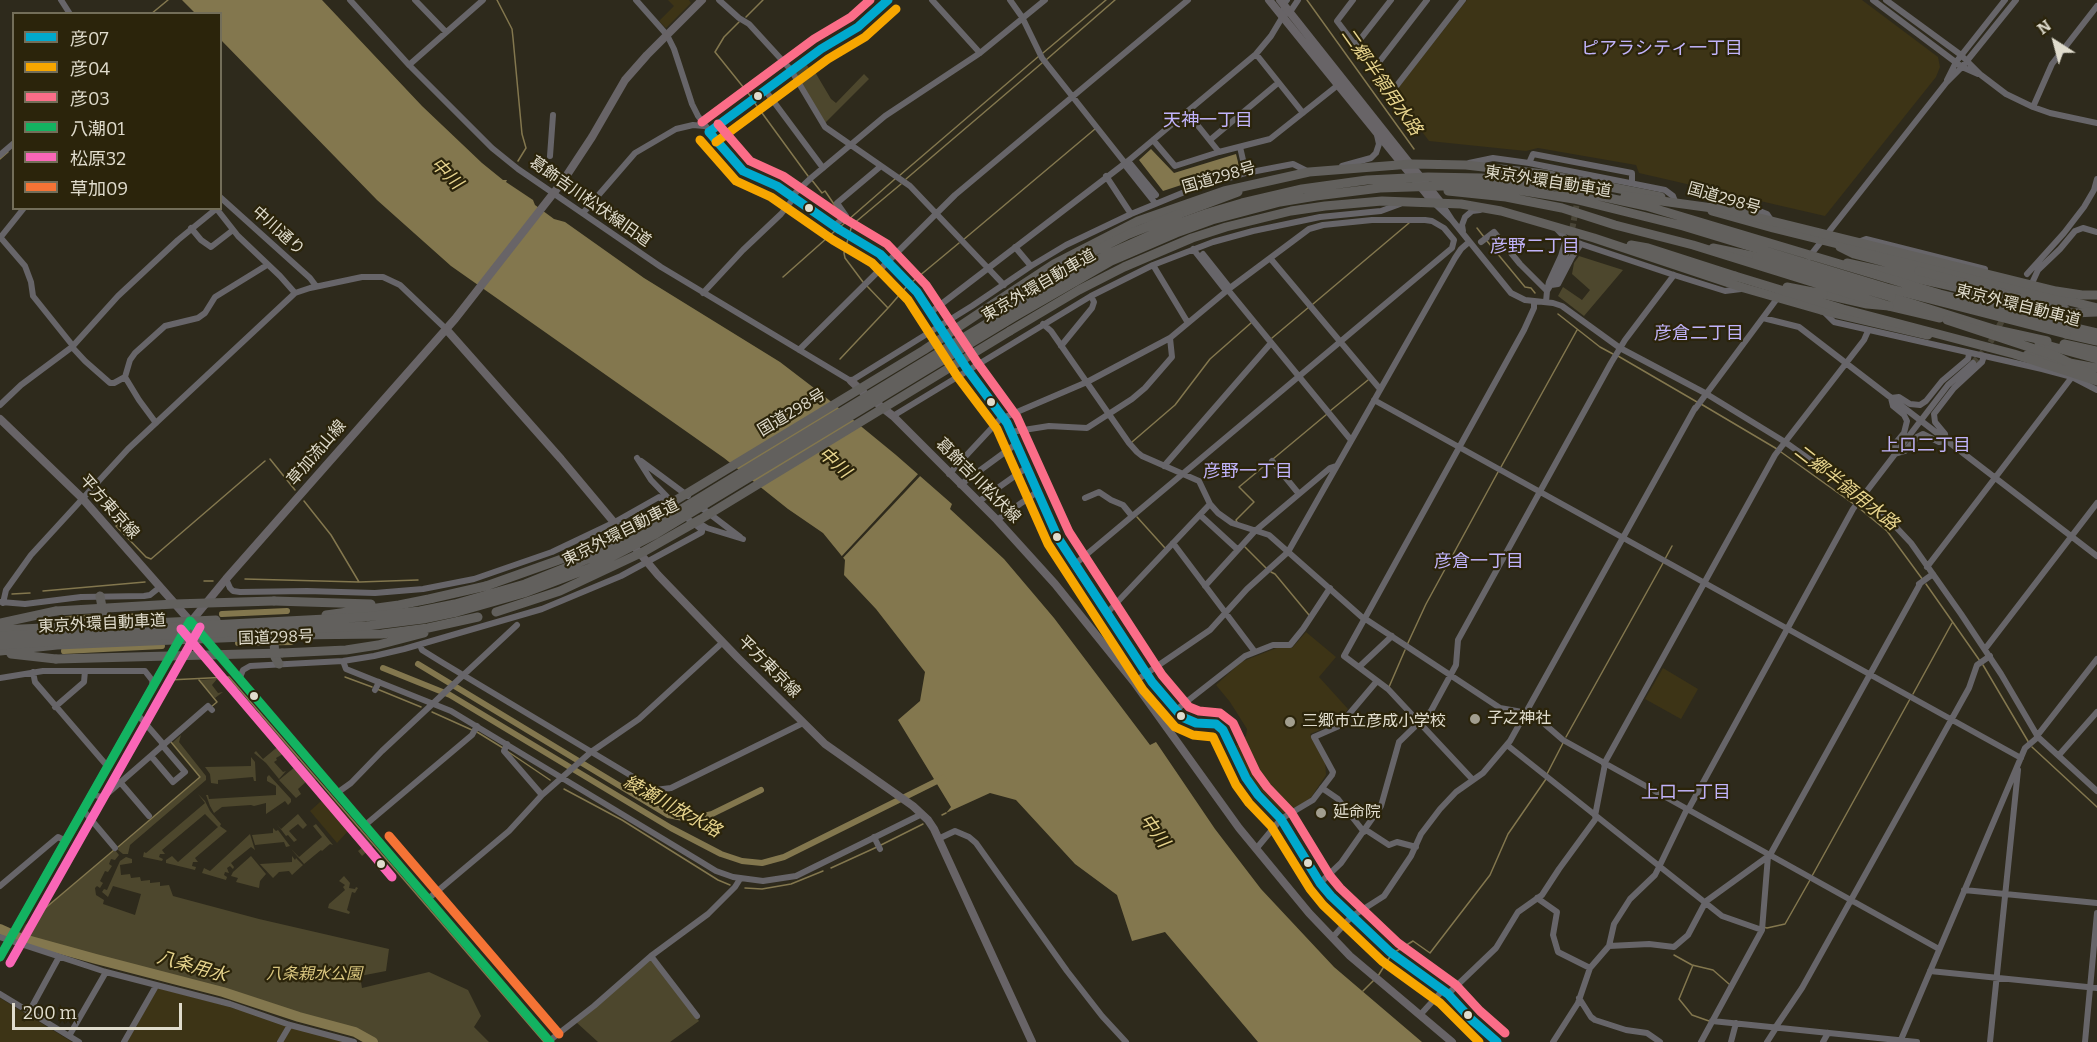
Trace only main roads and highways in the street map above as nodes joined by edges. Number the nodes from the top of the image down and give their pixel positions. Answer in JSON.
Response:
{"nodes":[{"id":1,"x":702,"y":0,"type":"edge"},
{"id":2,"x":1269,"y":0,"type":"edge"},
{"id":3,"x":1283,"y":1,"type":"edge"},
{"id":4,"x":1286,"y":14,"type":"junction"},
{"id":5,"x":1411,"y":164,"type":"junction"},
{"id":6,"x":1401,"y":165,"type":"junction"},
{"id":7,"x":1283,"y":176,"type":"junction"},
{"id":8,"x":1349,"y":191,"type":"junction"},
{"id":9,"x":1590,"y":193,"type":"junction"},
{"id":10,"x":1437,"y":203,"type":"junction"},
{"id":11,"x":1594,"y":238,"type":"junction"},
{"id":12,"x":1824,"y":240,"type":"junction"},
{"id":13,"x":1824,"y":260,"type":"junction"},
{"id":14,"x":1735,"y":274,"type":"junction"},
{"id":15,"x":2097,"y":296,"type":"edge"},
{"id":16,"x":1890,"y":301,"type":"junction"},
{"id":17,"x":2097,"y":310,"type":"edge"},
{"id":18,"x":1947,"y":320,"type":"junction"},
{"id":19,"x":446,"y":329,"type":"junction"},
{"id":20,"x":2067,"y":330,"type":"junction"},
{"id":21,"x":2097,"y":333,"type":"edge"},
{"id":22,"x":2097,"y":341,"type":"edge"},
{"id":23,"x":942,"y":351,"type":"junction"},
{"id":24,"x":2097,"y":351,"type":"edge"},
{"id":25,"x":2097,"y":359,"type":"edge"},
{"id":26,"x":2097,"y":368,"type":"edge"},
{"id":27,"x":851,"y":381,"type":"road end"},
{"id":28,"x":2096,"y":384,"type":"edge"},
{"id":29,"x":0,"y":419,"type":"edge"},
{"id":30,"x":100,"y":596,"type":"road end"},
{"id":31,"x":434,"y":598,"type":"junction"},
{"id":32,"x":478,"y":617,"type":"junction"},
{"id":33,"x":190,"y":621,"type":"junction"},
{"id":34,"x":0,"y":623,"type":"edge"},
{"id":35,"x":105,"y":624,"type":"junction"},
{"id":36,"x":0,"y":630,"type":"edge"},
{"id":37,"x":0,"y":636,"type":"edge"},
{"id":38,"x":271,"y":636,"type":"junction"},
{"id":39,"x":179,"y":640,"type":"junction"},
{"id":40,"x":0,"y":645,"type":"edge"},
{"id":41,"x":0,"y":652,"type":"edge"},
{"id":42,"x":279,"y":664,"type":"road end"},
{"id":43,"x":0,"y":957,"type":"edge"},
{"id":44,"x":1032,"y":1042,"type":"edge"},
{"id":45,"x":1452,"y":1042,"type":"edge"}],
"edges":[{"from":1,"to":19,"type":"main road","name":"草加流山線"},
{"from":2,"to":4,"type":"main road"},
{"from":3,"to":4,"type":"main road"},
{"from":4,"to":5,"type":"main road"},
{"from":4,"to":6,"type":"main road"},
{"from":5,"to":6,"type":"highway","name":"国道298号"},
{"from":5,"to":10,"type":"main road"},
{"from":5,"to":12,"type":"highway","name":"国道298号"},
{"from":6,"to":7,"type":"highway","name":"国道298号"},
{"from":6,"to":10,"type":"main road"},
{"from":7,"to":23,"type":"highway","bridge":true},
{"from":7,"to":31,"type":"highway","name":"国道298号","bridge":true},
{"from":8,"to":16,"type":"highway","bridge":true},
{"from":8,"to":20,"type":"highway","name":"東京外環自動車道","bridge":true},
{"from":8,"to":40,"type":"highway","name":"東京外環自動車道","bridge":true},
{"from":9,"to":13,"type":"highway","name":"東京外環自動車道","bridge":true},
{"from":9,"to":15,"type":"highway","bridge":true},
{"from":9,"to":23,"type":"highway","name":"東京外環自動車道","bridge":true},
{"from":10,"to":11,"type":"highway","name":"国道298号"},
{"from":10,"to":32,"type":"highway","name":"国道298号","bridge":true},
{"from":11,"to":14,"type":"highway"},
{"from":11,"to":26,"type":"highway","name":"国道298号"},
{"from":12,"to":17,"type":"highway","name":"国道298号"},
{"from":12,"to":17,"type":"highway","bridge":true},
{"from":13,"to":17,"type":"highway","bridge":true},
{"from":13,"to":20,"type":"highway","name":"東京外環自動車道","bridge":true},
{"from":14,"to":16,"type":"highway","bridge":true},
{"from":14,"to":28,"type":"highway","bridge":true},
{"from":16,"to":18,"type":"highway"},
{"from":16,"to":25,"type":"highway"},
{"from":18,"to":24,"type":"highway","bridge":true},
{"from":18,"to":28,"type":"highway","bridge":true},
{"from":19,"to":33,"type":"main road","name":"草加流山線"},
{"from":19,"to":44,"type":"main road","name":"平方東京線"},
{"from":20,"to":21,"type":"highway","name":"東京外環自動車道"},
{"from":20,"to":22,"type":"highway","name":"東京外環自動車道"},
{"from":23,"to":37,"type":"highway","name":"東京外環自動車道","bridge":true},
{"from":27,"to":45,"type":"main road","name":"葛飾吉川松伏線"},
{"from":29,"to":33,"type":"main road","name":"平方東京線"},
{"from":30,"to":35,"type":"highway"},
{"from":31,"to":33,"type":"highway","name":"国道298号"},
{"from":31,"to":34,"type":"highway","name":"国道298号","bridge":true},
{"from":32,"to":38,"type":"highway","name":"国道298号"},
{"from":32,"to":41,"type":"highway","name":"国道298号","bridge":true},
{"from":33,"to":35,"type":"highway","name":"国道298号"},
{"from":33,"to":39,"type":"main road","name":"草加流山線"},
{"from":35,"to":36,"type":"highway","name":"国道298号"},
{"from":38,"to":39,"type":"highway","name":"国道298号"},
{"from":38,"to":42,"type":"highway"},
{"from":39,"to":41,"type":"highway","name":"国道298号"},
{"from":39,"to":43,"type":"main road","name":"草加流山線"}]}
